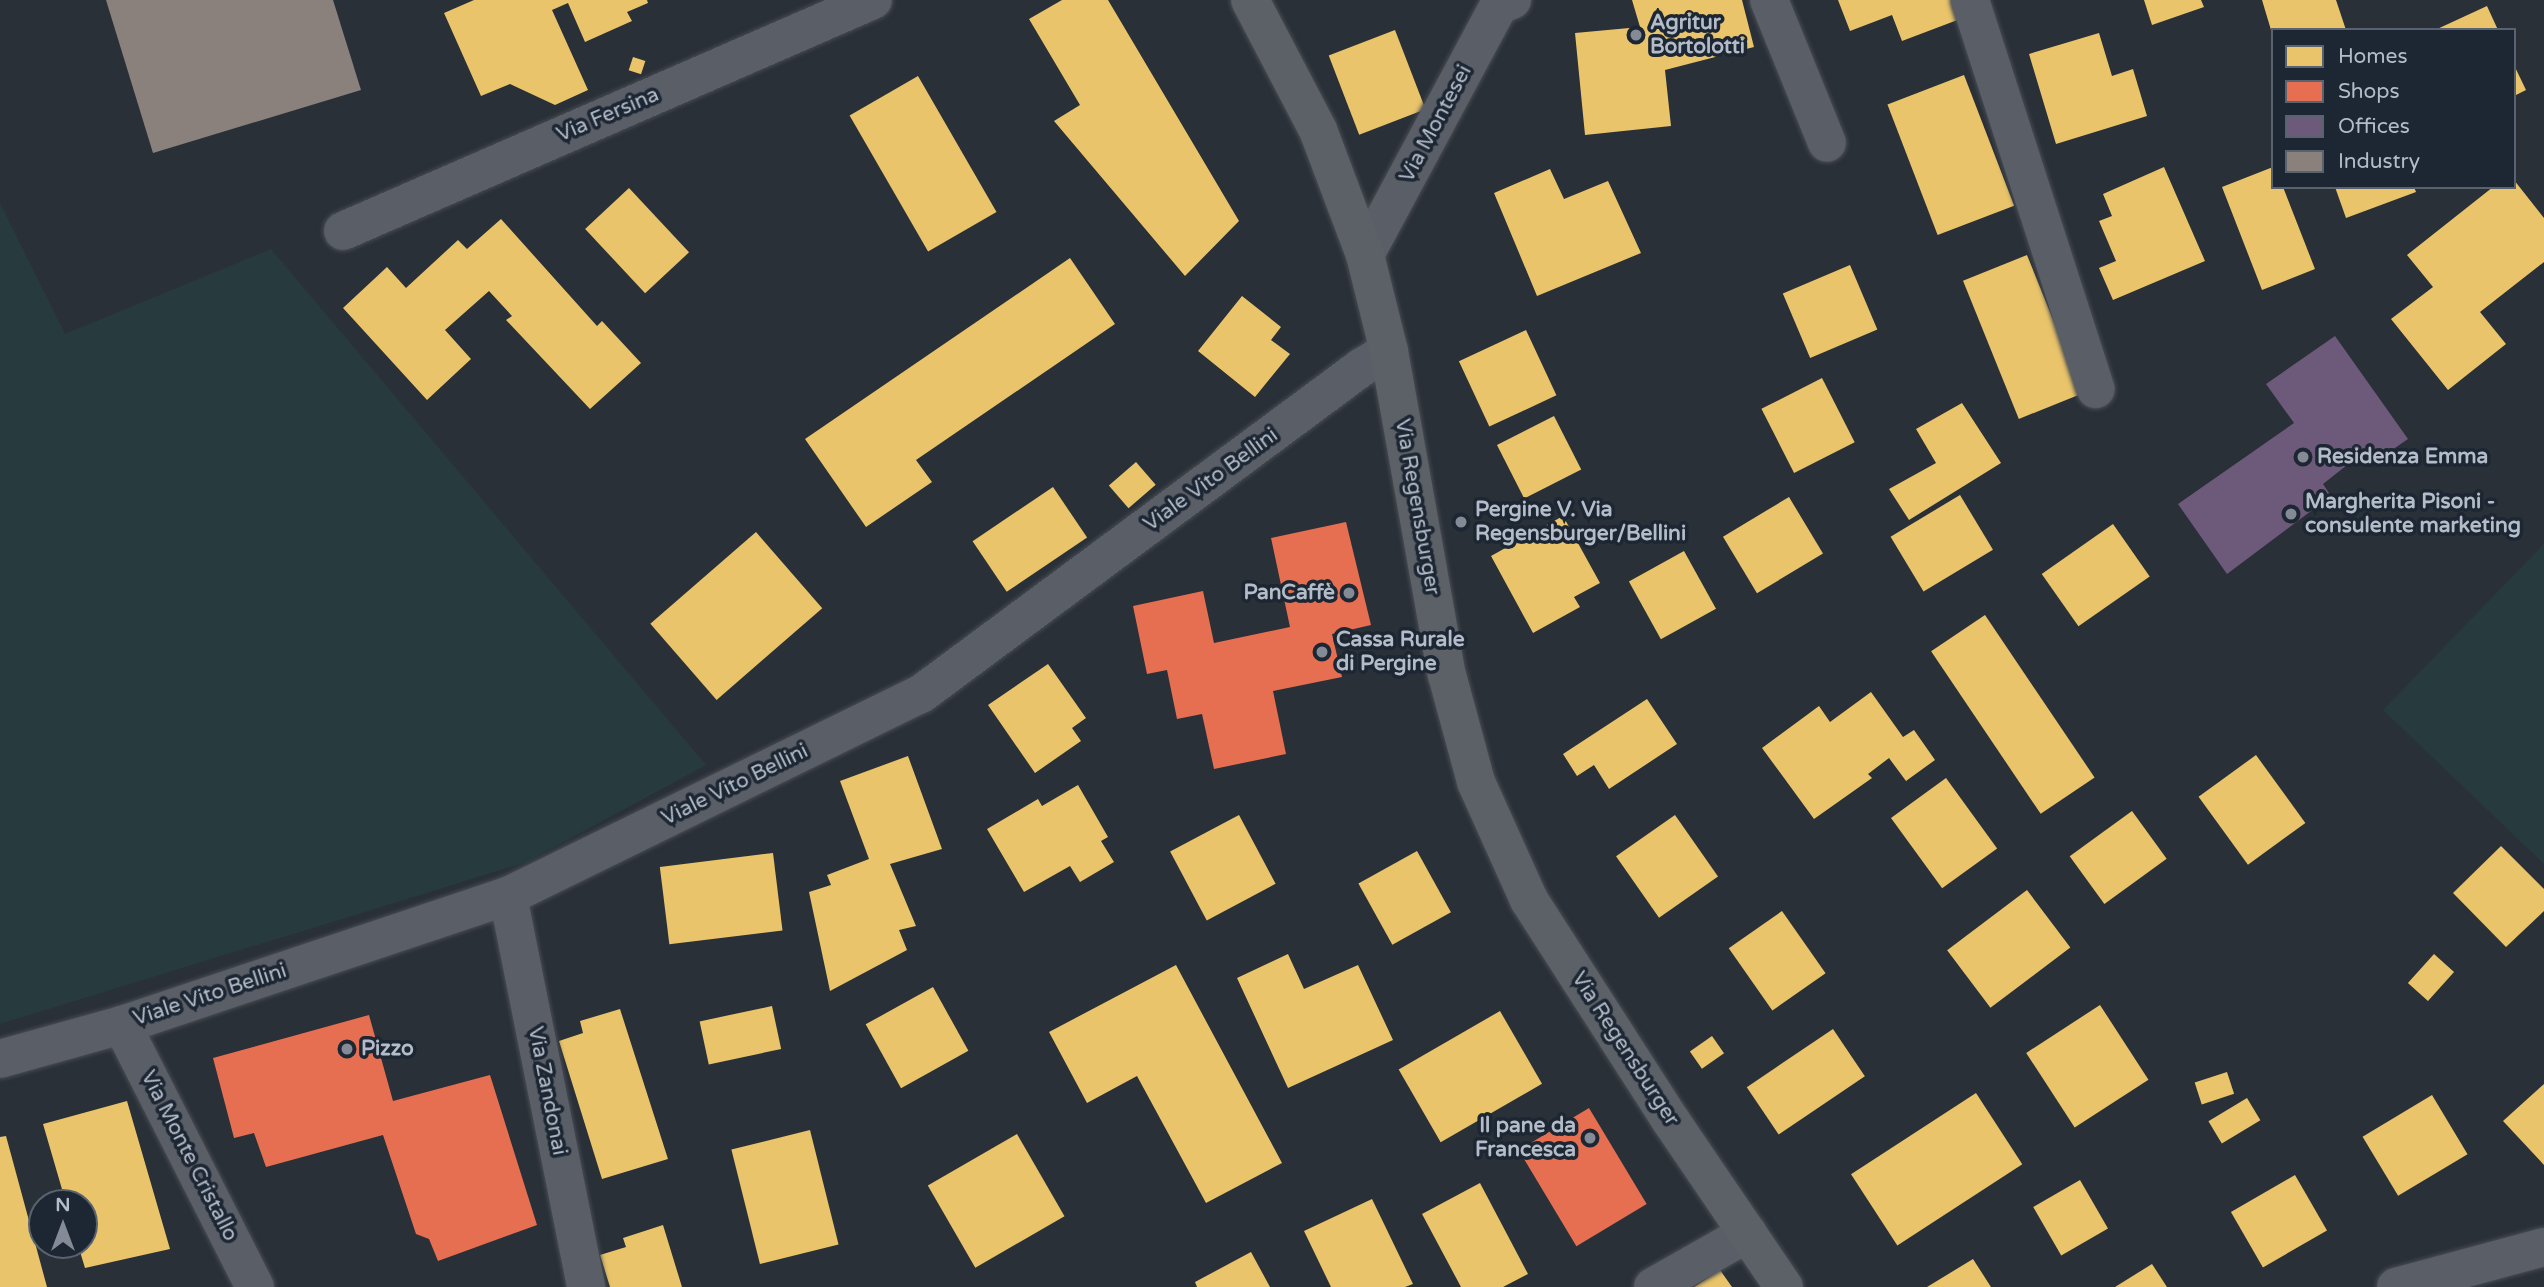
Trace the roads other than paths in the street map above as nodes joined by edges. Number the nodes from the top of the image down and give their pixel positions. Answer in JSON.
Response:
{"nodes":[{"id":1,"x":873,"y":0,"type":"edge"},
{"id":2,"x":1250,"y":0,"type":"edge"},
{"id":3,"x":1769,"y":0,"type":"edge"},
{"id":4,"x":1970,"y":0,"type":"edge"},
{"id":5,"x":1503,"y":2,"type":"edge"},
{"id":6,"x":1827,"y":143,"type":"dead end"},
{"id":7,"x":342,"y":231,"type":"dead end"},
{"id":8,"x":1366,"y":255,"type":"junction"},
{"id":9,"x":1389,"y":351,"type":"junction"},
{"id":10,"x":2096,"y":388,"type":"dead end"},
{"id":11,"x":508,"y":896,"type":"junction"},
{"id":12,"x":122,"y":1025,"type":"junction"},
{"id":13,"x":0,"y":1059,"type":"edge"},
{"id":14,"x":1748,"y":1233,"type":"junction"},
{"id":15,"x":2544,"y":1247,"type":"edge"},
{"id":16,"x":255,"y":1287,"type":"edge"},
{"id":17,"x":586,"y":1287,"type":"edge"},
{"id":18,"x":1653,"y":1287,"type":"edge"},
{"id":19,"x":1784,"y":1287,"type":"edge"},
{"id":20,"x":2396,"y":1287,"type":"edge"}],
"edges":[{"from":1,"to":7,"type":"street","name":"Via Fersina"},
{"from":2,"to":8,"type":"main road","name":"Via Regensburger"},
{"from":3,"to":6,"type":"street"},
{"from":4,"to":10,"type":"street"},
{"from":5,"to":8,"type":"street","name":"Via Montesei"},
{"from":8,"to":9,"type":"main road","name":"Via Regensburger"},
{"from":9,"to":11,"type":"street","name":"Viale Vito Bellini"},
{"from":9,"to":14,"type":"main road","name":"Via Regensburger"},
{"from":11,"to":12,"type":"street","name":"Viale Vito Bellini"},
{"from":11,"to":17,"type":"street","name":"Via Zandonai"},
{"from":12,"to":13,"type":"street","name":"Viale Vito Bellini"},
{"from":12,"to":16,"type":"street","name":"Via Monte Cristallo"},
{"from":14,"to":18,"type":"street"},
{"from":14,"to":19,"type":"main road","name":"Via Regensburger"},
{"from":15,"to":20,"type":"street"}]}
